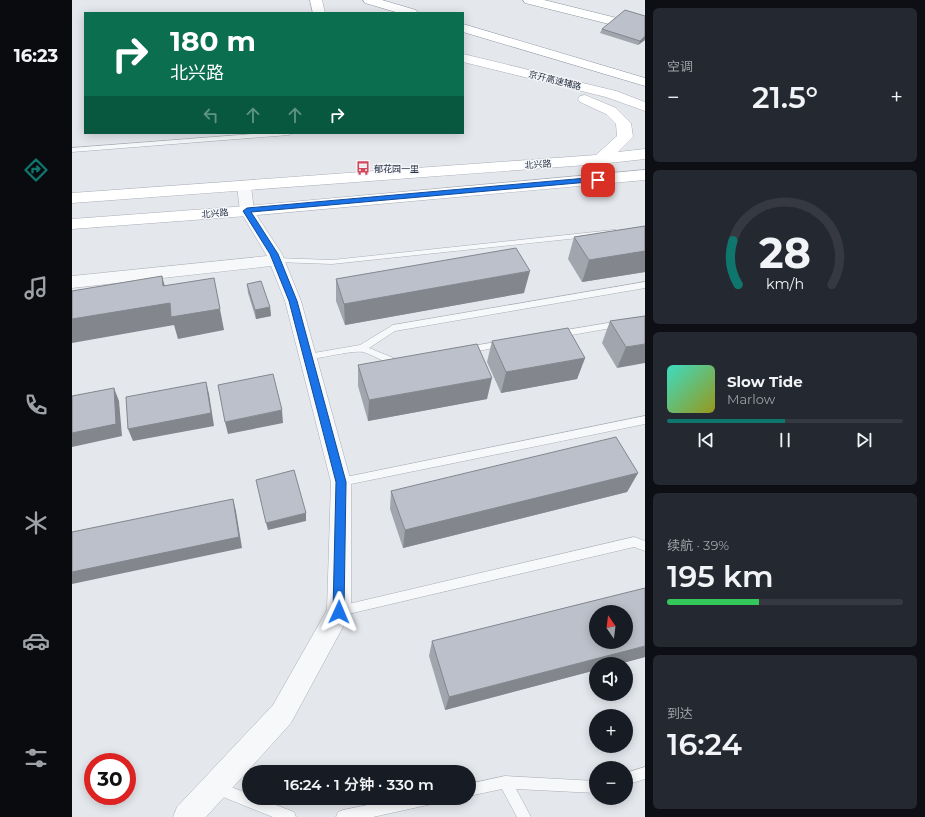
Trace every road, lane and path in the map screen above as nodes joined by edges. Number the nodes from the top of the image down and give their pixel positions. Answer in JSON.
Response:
{"nodes":[{"id":1,"x":316,"y":0,"type":"edge"},
{"id":2,"x":369,"y":0,"type":"edge"},
{"id":3,"x":529,"y":0,"type":"edge"},
{"id":4,"x":535,"y":0,"type":"edge"},
{"id":5,"x":549,"y":4,"type":"junction"},
{"id":6,"x":319,"y":12,"type":"edge"},
{"id":7,"x":409,"y":12,"type":"edge"},
{"id":8,"x":464,"y":28,"type":"edge"},
{"id":9,"x":645,"y":32,"type":"edge"},
{"id":10,"x":464,"y":58,"type":"edge"},
{"id":11,"x":547,"y":78,"type":"junction"},
{"id":12,"x":645,"y":82,"type":"edge"},
{"id":13,"x":644,"y":106,"type":"edge"},
{"id":14,"x":276,"y":134,"type":"edge"},
{"id":15,"x":72,"y":150,"type":"edge"},
{"id":16,"x":645,"y":154,"type":"edge"},
{"id":17,"x":600,"y":159,"type":"junction"},
{"id":18,"x":645,"y":175,"type":"edge"},
{"id":19,"x":244,"y":186,"type":"junction"},
{"id":20,"x":72,"y":198,"type":"edge"},
{"id":21,"x":247,"y":211,"type":"junction"},
{"id":22,"x":72,"y":224,"type":"edge"},
{"id":23,"x":623,"y":231,"type":"edge"},
{"id":24,"x":276,"y":260,"type":"junction"},
{"id":25,"x":72,"y":282,"type":"edge"},
{"id":26,"x":645,"y":285,"type":"edge"},
{"id":27,"x":629,"y":322,"type":"edge"},
{"id":28,"x":552,"y":335,"type":"edge"},
{"id":29,"x":513,"y":342,"type":"edge"},
{"id":30,"x":362,"y":348,"type":"junction"},
{"id":31,"x":458,"y":351,"type":"edge"},
{"id":32,"x":308,"y":357,"type":"junction"},
{"id":33,"x":412,"y":359,"type":"edge"},
{"id":34,"x":645,"y":420,"type":"edge"},
{"id":35,"x":341,"y":482,"type":"junction"},
{"id":36,"x":645,"y":546,"type":"edge"},
{"id":37,"x":339,"y":612,"type":"junction"},
{"id":38,"x":645,"y":773,"type":"edge"},
{"id":39,"x":633,"y":777,"type":"edge"},
{"id":40,"x":505,"y":782,"type":"junction"},
{"id":41,"x":214,"y":787,"type":"junction"},
{"id":42,"x":589,"y":787,"type":"edge"},
{"id":43,"x":476,"y":788,"type":"edge"},
{"id":44,"x":399,"y":805,"type":"edge"},
{"id":45,"x":187,"y":817,"type":"edge"},
{"id":46,"x":289,"y":817,"type":"edge"},
{"id":47,"x":343,"y":817,"type":"edge"},
{"id":48,"x":524,"y":817,"type":"edge"}],
"edges":[{"from":1,"to":6,"type":"main road"},
{"from":2,"to":7,"type":"main road"},
{"from":3,"to":5,"type":"main road"},
{"from":4,"to":5,"type":"main road"},
{"from":5,"to":9,"type":"main road"},
{"from":8,"to":12,"type":"main road"},
{"from":10,"to":11,"type":"main road","name":"京开高速辅路"},
{"from":11,"to":13,"type":"main road","name":"京开高速辅路"},
{"from":11,"to":17,"type":"main road"},
{"from":14,"to":15,"type":"lane"},
{"from":16,"to":17,"type":"main road","name":"北兴路"},
{"from":17,"to":19,"type":"main road","name":"北兴路"},
{"from":18,"to":21,"type":"main road","name":"北兴路"},
{"from":19,"to":20,"type":"main road","name":"北兴路"},
{"from":19,"to":21,"type":"street"},
{"from":21,"to":22,"type":"main road","name":"北兴路"},
{"from":21,"to":24,"type":"street"},
{"from":23,"to":24,"type":"lane"},
{"from":24,"to":25,"type":"street"},
{"from":24,"to":32,"type":"street"},
{"from":26,"to":30,"type":"lane"},
{"from":27,"to":28,"type":"lane"},
{"from":29,"to":31,"type":"lane"},
{"from":30,"to":32,"type":"lane"},
{"from":30,"to":33,"type":"lane"},
{"from":32,"to":35,"type":"street"},
{"from":34,"to":35,"type":"lane"},
{"from":35,"to":37,"type":"street"},
{"from":36,"to":37,"type":"lane"},
{"from":37,"to":41,"type":"street"},
{"from":38,"to":39,"type":"lane"},
{"from":40,"to":42,"type":"lane"},
{"from":40,"to":43,"type":"lane"},
{"from":40,"to":48,"type":"lane"},
{"from":41,"to":45,"type":"street"},
{"from":41,"to":46,"type":"lane"},
{"from":44,"to":47,"type":"lane"}]}
